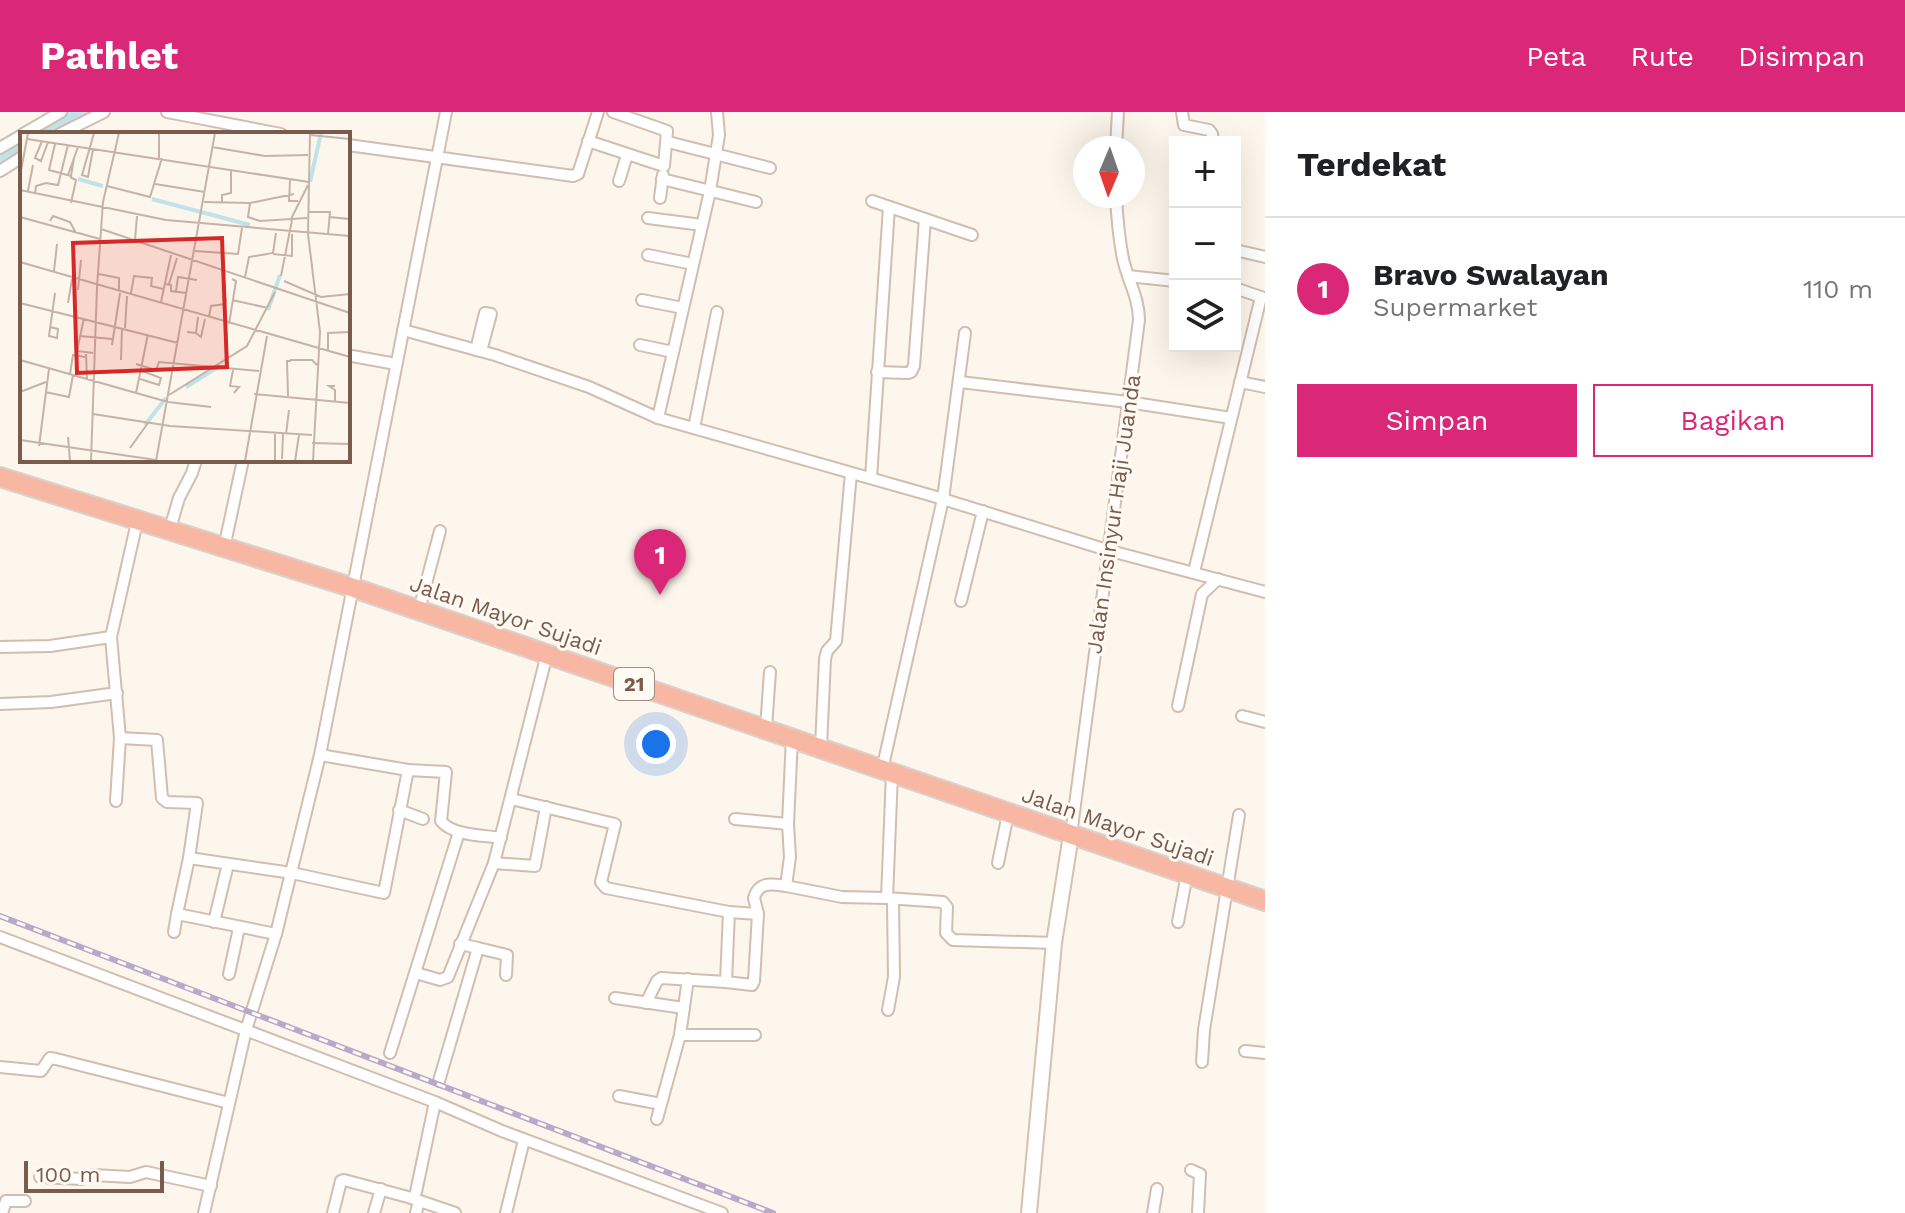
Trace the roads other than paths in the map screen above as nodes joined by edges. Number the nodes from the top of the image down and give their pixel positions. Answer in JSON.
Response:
{"nodes":[{"id":1,"x":61,"y":112,"type":"edge"},
{"id":2,"x":104,"y":112,"type":"edge"},
{"id":3,"x":167,"y":112,"type":"edge"},
{"id":4,"x":446,"y":112,"type":"edge"},
{"id":5,"x":598,"y":112,"type":"edge"},
{"id":6,"x":613,"y":112,"type":"edge"},
{"id":7,"x":717,"y":112,"type":"edge"},
{"id":8,"x":1118,"y":112,"type":"edge"},
{"id":9,"x":1182,"y":112,"type":"edge"},
{"id":10,"x":26,"y":132,"type":"edge"},
{"id":11,"x":64,"y":132,"type":"edge"},
{"id":12,"x":271,"y":132,"type":"edge"},
{"id":13,"x":20,"y":136,"type":"edge"},
{"id":14,"x":1117,"y":136,"type":"edge"},
{"id":15,"x":1212,"y":136,"type":"edge"},
{"id":16,"x":588,"y":141,"type":"junction"},
{"id":17,"x":668,"y":142,"type":"junction"},
{"id":18,"x":350,"y":145,"type":"edge"},
{"id":19,"x":0,"y":148,"type":"edge"},
{"id":20,"x":714,"y":154,"type":"junction"},
{"id":21,"x":627,"y":155,"type":"junction"},
{"id":22,"x":20,"y":158,"type":"edge"},
{"id":23,"x":436,"y":158,"type":"junction"},
{"id":24,"x":664,"y":166,"type":"junction"},
{"id":25,"x":770,"y":168,"type":"dead end"},
{"id":26,"x":0,"y":171,"type":"edge"},
{"id":27,"x":662,"y":179,"type":"junction"},
{"id":28,"x":619,"y":181,"type":"dead end"},
{"id":29,"x":710,"y":191,"type":"junction"},
{"id":30,"x":660,"y":198,"type":"dead end"},
{"id":31,"x":872,"y":201,"type":"dead end"},
{"id":32,"x":756,"y":202,"type":"dead end"},
{"id":33,"x":889,"y":207,"type":"junction"},
{"id":34,"x":1117,"y":208,"type":"edge"},
{"id":35,"x":648,"y":218,"type":"dead end"},
{"id":36,"x":925,"y":219,"type":"junction"},
{"id":37,"x":702,"y":225,"type":"junction"},
{"id":38,"x":972,"y":235,"type":"dead end"},
{"id":39,"x":1241,"y":251,"type":"edge"},
{"id":40,"x":648,"y":255,"type":"dead end"},
{"id":41,"x":1265,"y":257,"type":"edge"},
{"id":42,"x":693,"y":264,"type":"junction"},
{"id":43,"x":1128,"y":276,"type":"junction"},
{"id":44,"x":1169,"y":280,"type":"edge"},
{"id":45,"x":1241,"y":290,"type":"edge"},
{"id":46,"x":1263,"y":298,"type":"edge"},
{"id":47,"x":642,"y":300,"type":"dead end"},
{"id":48,"x":683,"y":308,"type":"junction"},
{"id":49,"x":717,"y":312,"type":"dead end"},
{"id":50,"x":403,"y":330,"type":"junction"},
{"id":51,"x":965,"y":333,"type":"dead end"},
{"id":52,"x":640,"y":345,"type":"dead end"},
{"id":53,"x":673,"y":352,"type":"junction"},
{"id":54,"x":352,"y":356,"type":"dead end"},
{"id":55,"x":396,"y":364,"type":"junction"},
{"id":56,"x":877,"y":372,"type":"junction"},
{"id":57,"x":960,"y":382,"type":"junction"},
{"id":58,"x":1240,"y":382,"type":"junction"},
{"id":59,"x":1265,"y":387,"type":"edge"},
{"id":60,"x":1128,"y":402,"type":"junction"},
{"id":61,"x":658,"y":418,"type":"junction"},
{"id":62,"x":1231,"y":418,"type":"junction"},
{"id":63,"x":694,"y":428,"type":"junction"},
{"id":64,"x":195,"y":462,"type":"edge"},
{"id":65,"x":243,"y":462,"type":"edge"},
{"id":66,"x":851,"y":473,"type":"junction"},
{"id":67,"x":0,"y":477,"type":"edge"},
{"id":68,"x":871,"y":478,"type":"junction"},
{"id":69,"x":943,"y":499,"type":"junction"},
{"id":70,"x":983,"y":511,"type":"junction"},
{"id":71,"x":137,"y":522,"type":"junction"},
{"id":72,"x":440,"y":531,"type":"dead end"},
{"id":73,"x":169,"y":532,"type":"junction"},
{"id":74,"x":224,"y":548,"type":"junction"},
{"id":75,"x":1107,"y":550,"type":"junction"},
{"id":76,"x":1194,"y":572,"type":"junction"},
{"id":77,"x":1218,"y":579,"type":"junction"},
{"id":78,"x":354,"y":588,"type":"junction"},
{"id":79,"x":1265,"y":592,"type":"edge"},
{"id":80,"x":961,"y":601,"type":"dead end"},
{"id":81,"x":419,"y":610,"type":"junction"},
{"id":82,"x":111,"y":637,"type":"junction"},
{"id":83,"x":0,"y":647,"type":"edge"},
{"id":84,"x":547,"y":654,"type":"junction"},
{"id":85,"x":770,"y":672,"type":"dead end"},
{"id":86,"x":117,"y":693,"type":"junction"},
{"id":87,"x":0,"y":704,"type":"edge"},
{"id":88,"x":1178,"y":706,"type":"dead end"},
{"id":89,"x":1242,"y":716,"type":"dead end"},
{"id":90,"x":1265,"y":722,"type":"edge"},
{"id":91,"x":766,"y":728,"type":"junction"},
{"id":92,"x":792,"y":737,"type":"junction"},
{"id":93,"x":120,"y":738,"type":"junction"},
{"id":94,"x":821,"y":747,"type":"junction"},
{"id":95,"x":320,"y":755,"type":"junction"},
{"id":96,"x":408,"y":770,"type":"junction"},
{"id":97,"x":887,"y":772,"type":"junction"},
{"id":98,"x":511,"y":799,"type":"junction"},
{"id":99,"x":116,"y":801,"type":"dead end"},
{"id":100,"x":546,"y":807,"type":"junction"},
{"id":101,"x":399,"y":810,"type":"junction"},
{"id":102,"x":1008,"y":814,"type":"junction"},
{"id":103,"x":1239,"y":815,"type":"dead end"},
{"id":104,"x":423,"y":819,"type":"dead end"},
{"id":105,"x":735,"y":819,"type":"dead end"},
{"id":106,"x":788,"y":824,"type":"junction"},
{"id":107,"x":459,"y":832,"type":"junction"},
{"id":108,"x":1071,"y":835,"type":"junction"},
{"id":109,"x":501,"y":838,"type":"junction"},
{"id":110,"x":189,"y":858,"type":"junction"},
{"id":111,"x":494,"y":863,"type":"junction"},
{"id":112,"x":998,"y":863,"type":"dead end"},
{"id":113,"x":228,"y":864,"type":"junction"},
{"id":114,"x":292,"y":873,"type":"junction"},
{"id":115,"x":1187,"y":874,"type":"junction"},
{"id":116,"x":786,"y":886,"type":"junction"},
{"id":117,"x":1228,"y":888,"type":"junction"},
{"id":118,"x":890,"y":899,"type":"junction"},
{"id":119,"x":1265,"y":901,"type":"edge"},
{"id":120,"x":729,"y":912,"type":"junction"},
{"id":121,"x":177,"y":914,"type":"junction"},
{"id":122,"x":758,"y":914,"type":"junction"},
{"id":123,"x":214,"y":922,"type":"junction"},
{"id":124,"x":1178,"y":922,"type":"dead end"},
{"id":125,"x":239,"y":928,"type":"junction"},
{"id":126,"x":174,"y":932,"type":"dead end"},
{"id":127,"x":276,"y":934,"type":"junction"},
{"id":128,"x":0,"y":937,"type":"edge"},
{"id":129,"x":1054,"y":943,"type":"junction"},
{"id":130,"x":460,"y":944,"type":"junction"},
{"id":131,"x":478,"y":948,"type":"junction"},
{"id":132,"x":416,"y":973,"type":"junction"},
{"id":133,"x":229,"y":974,"type":"dead end"},
{"id":134,"x":506,"y":975,"type":"dead end"},
{"id":135,"x":688,"y":979,"type":"junction"},
{"id":136,"x":726,"y":982,"type":"junction"},
{"id":137,"x":615,"y":998,"type":"dead end"},
{"id":138,"x":646,"y":1003,"type":"junction"},
{"id":139,"x":684,"y":1008,"type":"junction"},
{"id":140,"x":888,"y":1010,"type":"dead end"},
{"id":141,"x":246,"y":1030,"type":"junction"},
{"id":142,"x":680,"y":1035,"type":"junction"},
{"id":143,"x":755,"y":1035,"type":"dead end"},
{"id":144,"x":1245,"y":1051,"type":"dead end"},
{"id":145,"x":390,"y":1053,"type":"dead end"},
{"id":146,"x":1265,"y":1053,"type":"edge"},
{"id":147,"x":1202,"y":1062,"type":"dead end"},
{"id":148,"x":0,"y":1067,"type":"edge"},
{"id":149,"x":439,"y":1081,"type":"dead end"},
{"id":150,"x":619,"y":1096,"type":"dead end"},
{"id":151,"x":435,"y":1102,"type":"junction"},
{"id":152,"x":229,"y":1103,"type":"junction"},
{"id":153,"x":661,"y":1104,"type":"junction"},
{"id":154,"x":657,"y":1119,"type":"dead end"},
{"id":155,"x":524,"y":1140,"type":"junction"},
{"id":156,"x":1191,"y":1170,"type":"dead end"},
{"id":157,"x":40,"y":1177,"type":"dead end"},
{"id":158,"x":211,"y":1186,"type":"junction"},
{"id":159,"x":381,"y":1189,"type":"junction"},
{"id":160,"x":1157,"y":1189,"type":"dead end"},
{"id":161,"x":418,"y":1196,"type":"junction"},
{"id":162,"x":25,"y":1201,"type":"dead end"},
{"id":163,"x":2,"y":1213,"type":"edge"},
{"id":164,"x":204,"y":1213,"type":"edge"},
{"id":165,"x":333,"y":1213,"type":"edge"},
{"id":166,"x":374,"y":1213,"type":"edge"},
{"id":167,"x":416,"y":1213,"type":"edge"},
{"id":168,"x":455,"y":1213,"type":"edge"},
{"id":169,"x":506,"y":1213,"type":"edge"},
{"id":170,"x":722,"y":1213,"type":"edge"},
{"id":171,"x":1029,"y":1213,"type":"edge"},
{"id":172,"x":1153,"y":1213,"type":"edge"},
{"id":173,"x":1198,"y":1213,"type":"edge"}],
"edges":[{"from":1,"to":10,"type":"street"},
{"from":2,"to":11,"type":"street"},
{"from":3,"to":12,"type":"street"},
{"from":4,"to":23,"type":"street"},
{"from":5,"to":16,"type":"street"},
{"from":6,"to":17,"type":"street"},
{"from":7,"to":20,"type":"street"},
{"from":8,"to":14,"type":"street"},
{"from":9,"to":15,"type":"street"},
{"from":13,"to":19,"type":"street"},
{"from":16,"to":21,"type":"street"},
{"from":16,"to":23,"type":"street"},
{"from":17,"to":20,"type":"street"},
{"from":17,"to":24,"type":"street"},
{"from":18,"to":23,"type":"street"},
{"from":20,"to":25,"type":"street"},
{"from":20,"to":29,"type":"street"},
{"from":21,"to":24,"type":"street"},
{"from":21,"to":28,"type":"street"},
{"from":22,"to":26,"type":"street"},
{"from":23,"to":50,"type":"street"},
{"from":24,"to":27,"type":"street"},
{"from":27,"to":29,"type":"street"},
{"from":27,"to":30,"type":"street"},
{"from":29,"to":32,"type":"street"},
{"from":29,"to":37,"type":"street"},
{"from":31,"to":33,"type":"street"},
{"from":33,"to":36,"type":"street"},
{"from":33,"to":56,"type":"street"},
{"from":34,"to":43,"type":"street","name":"Jalan Insinyur Haji Juanda"},
{"from":35,"to":37,"type":"street"},
{"from":36,"to":38,"type":"street"},
{"from":36,"to":56,"type":"street"},
{"from":37,"to":42,"type":"street"},
{"from":39,"to":41,"type":"street"},
{"from":40,"to":42,"type":"street"},
{"from":42,"to":48,"type":"street"},
{"from":43,"to":44,"type":"street"},
{"from":43,"to":60,"type":"street","name":"Jalan Insinyur Haji Juanda"},
{"from":45,"to":46,"type":"street"},
{"from":46,"to":58,"type":"street"},
{"from":47,"to":48,"type":"street"},
{"from":48,"to":53,"type":"street"},
{"from":49,"to":63,"type":"street"},
{"from":50,"to":55,"type":"street"},
{"from":50,"to":61,"type":"street"},
{"from":51,"to":57,"type":"street"},
{"from":52,"to":53,"type":"street"},
{"from":53,"to":61,"type":"street"},
{"from":54,"to":55,"type":"street"},
{"from":55,"to":78,"type":"street"},
{"from":56,"to":68,"type":"street"},
{"from":57,"to":60,"type":"street"},
{"from":57,"to":69,"type":"street"},
{"from":58,"to":59,"type":"street"},
{"from":58,"to":62,"type":"street"},
{"from":60,"to":62,"type":"street"},
{"from":60,"to":75,"type":"street","name":"Jalan Insinyur Haji Juanda"},
{"from":61,"to":63,"type":"street"},
{"from":62,"to":76,"type":"street"},
{"from":63,"to":66,"type":"street"},
{"from":64,"to":73,"type":"street"},
{"from":65,"to":74,"type":"street"},
{"from":66,"to":68,"type":"street"},
{"from":66,"to":94,"type":"street"},
{"from":67,"to":71,"type":"highway","name":"Jalan Mayor Sujadi","number":"21"},
{"from":68,"to":69,"type":"street"},
{"from":69,"to":70,"type":"street"},
{"from":69,"to":97,"type":"street"},
{"from":70,"to":75,"type":"street"},
{"from":70,"to":80,"type":"street"},
{"from":71,"to":73,"type":"highway","name":"Jalan Mayor Sujadi","number":"21"},
{"from":71,"to":82,"type":"street"},
{"from":72,"to":81,"type":"street"},
{"from":73,"to":74,"type":"highway","name":"Jalan Mayor Sujadi","number":"21"},
{"from":74,"to":78,"type":"highway","name":"Jalan Mayor Sujadi","number":"21"},
{"from":75,"to":76,"type":"street"},
{"from":75,"to":108,"type":"street","name":"Jalan Insinyur Haji Juanda"},
{"from":76,"to":77,"type":"street"},
{"from":77,"to":79,"type":"street"},
{"from":77,"to":88,"type":"street"},
{"from":78,"to":81,"type":"highway","name":"Jalan Mayor Sujadi","number":"21"},
{"from":78,"to":95,"type":"street"},
{"from":81,"to":84,"type":"highway","name":"Jalan Mayor Sujadi","number":"21"},
{"from":82,"to":83,"type":"street"},
{"from":82,"to":86,"type":"street"},
{"from":84,"to":91,"type":"highway","name":"Jalan Mayor Sujadi","number":"21"},
{"from":84,"to":98,"type":"street"},
{"from":85,"to":91,"type":"street"},
{"from":86,"to":87,"type":"street"},
{"from":86,"to":93,"type":"street"},
{"from":89,"to":90,"type":"street"},
{"from":91,"to":92,"type":"highway","name":"Jalan Mayor Sujadi","number":"21"},
{"from":92,"to":94,"type":"highway","name":"Jalan Mayor Sujadi","number":"21"},
{"from":92,"to":106,"type":"street"},
{"from":93,"to":99,"type":"street"},
{"from":93,"to":110,"type":"street"},
{"from":94,"to":97,"type":"highway","name":"Jalan Mayor Sujadi","number":"21"},
{"from":95,"to":96,"type":"street"},
{"from":95,"to":114,"type":"street"},
{"from":96,"to":101,"type":"street"},
{"from":96,"to":107,"type":"street"},
{"from":97,"to":102,"type":"highway","name":"Jalan Mayor Sujadi","number":"21"},
{"from":97,"to":118,"type":"street"},
{"from":98,"to":100,"type":"street"},
{"from":98,"to":109,"type":"street"},
{"from":100,"to":111,"type":"street"},
{"from":100,"to":120,"type":"street"},
{"from":101,"to":104,"type":"street"},
{"from":101,"to":114,"type":"street"},
{"from":102,"to":108,"type":"highway","name":"Jalan Mayor Sujadi","number":"21"},
{"from":102,"to":112,"type":"street"},
{"from":103,"to":117,"type":"street"},
{"from":105,"to":106,"type":"street"},
{"from":106,"to":116,"type":"street"},
{"from":107,"to":109,"type":"street"},
{"from":107,"to":132,"type":"street"},
{"from":108,"to":115,"type":"highway","name":"Jalan Mayor Sujadi","number":"21"},
{"from":108,"to":129,"type":"main road"},
{"from":109,"to":111,"type":"street"},
{"from":110,"to":113,"type":"street"},
{"from":110,"to":121,"type":"street"},
{"from":111,"to":130,"type":"street"},
{"from":113,"to":114,"type":"street"},
{"from":113,"to":123,"type":"street"},
{"from":114,"to":127,"type":"street"},
{"from":115,"to":117,"type":"highway","name":"Jalan Mayor Sujadi","number":"21"},
{"from":115,"to":124,"type":"street"},
{"from":116,"to":118,"type":"street"},
{"from":116,"to":122,"type":"street"},
{"from":117,"to":119,"type":"highway","name":"Jalan Mayor Sujadi","number":"21"},
{"from":117,"to":147,"type":"street"},
{"from":118,"to":129,"type":"street"},
{"from":118,"to":140,"type":"street"},
{"from":120,"to":122,"type":"street"},
{"from":120,"to":136,"type":"street"},
{"from":121,"to":123,"type":"street"},
{"from":121,"to":126,"type":"street"},
{"from":122,"to":136,"type":"street"},
{"from":123,"to":125,"type":"street"},
{"from":125,"to":127,"type":"street"},
{"from":125,"to":133,"type":"street"},
{"from":127,"to":141,"type":"street"},
{"from":128,"to":141,"type":"street"},
{"from":129,"to":171,"type":"main road"},
{"from":130,"to":131,"type":"street"},
{"from":130,"to":132,"type":"street"},
{"from":131,"to":134,"type":"street"},
{"from":131,"to":149,"type":"street"},
{"from":132,"to":145,"type":"street"},
{"from":135,"to":136,"type":"street"},
{"from":135,"to":138,"type":"street"},
{"from":135,"to":139,"type":"street"},
{"from":137,"to":138,"type":"street"},
{"from":138,"to":139,"type":"street"},
{"from":139,"to":142,"type":"street"},
{"from":141,"to":151,"type":"street"},
{"from":141,"to":152,"type":"street"},
{"from":142,"to":143,"type":"street"},
{"from":142,"to":153,"type":"street"},
{"from":144,"to":146,"type":"street"},
{"from":148,"to":152,"type":"street"},
{"from":150,"to":153,"type":"street"},
{"from":151,"to":155,"type":"street"},
{"from":151,"to":161,"type":"street"},
{"from":152,"to":158,"type":"street"},
{"from":153,"to":154,"type":"street"},
{"from":155,"to":169,"type":"street"},
{"from":155,"to":170,"type":"street"},
{"from":156,"to":173,"type":"street"},
{"from":157,"to":158,"type":"street"},
{"from":158,"to":164,"type":"street"},
{"from":159,"to":161,"type":"street"},
{"from":159,"to":165,"type":"street"},
{"from":159,"to":166,"type":"street"},
{"from":160,"to":172,"type":"street"},
{"from":161,"to":167,"type":"street"},
{"from":161,"to":168,"type":"street"},
{"from":162,"to":163,"type":"street"}]}
